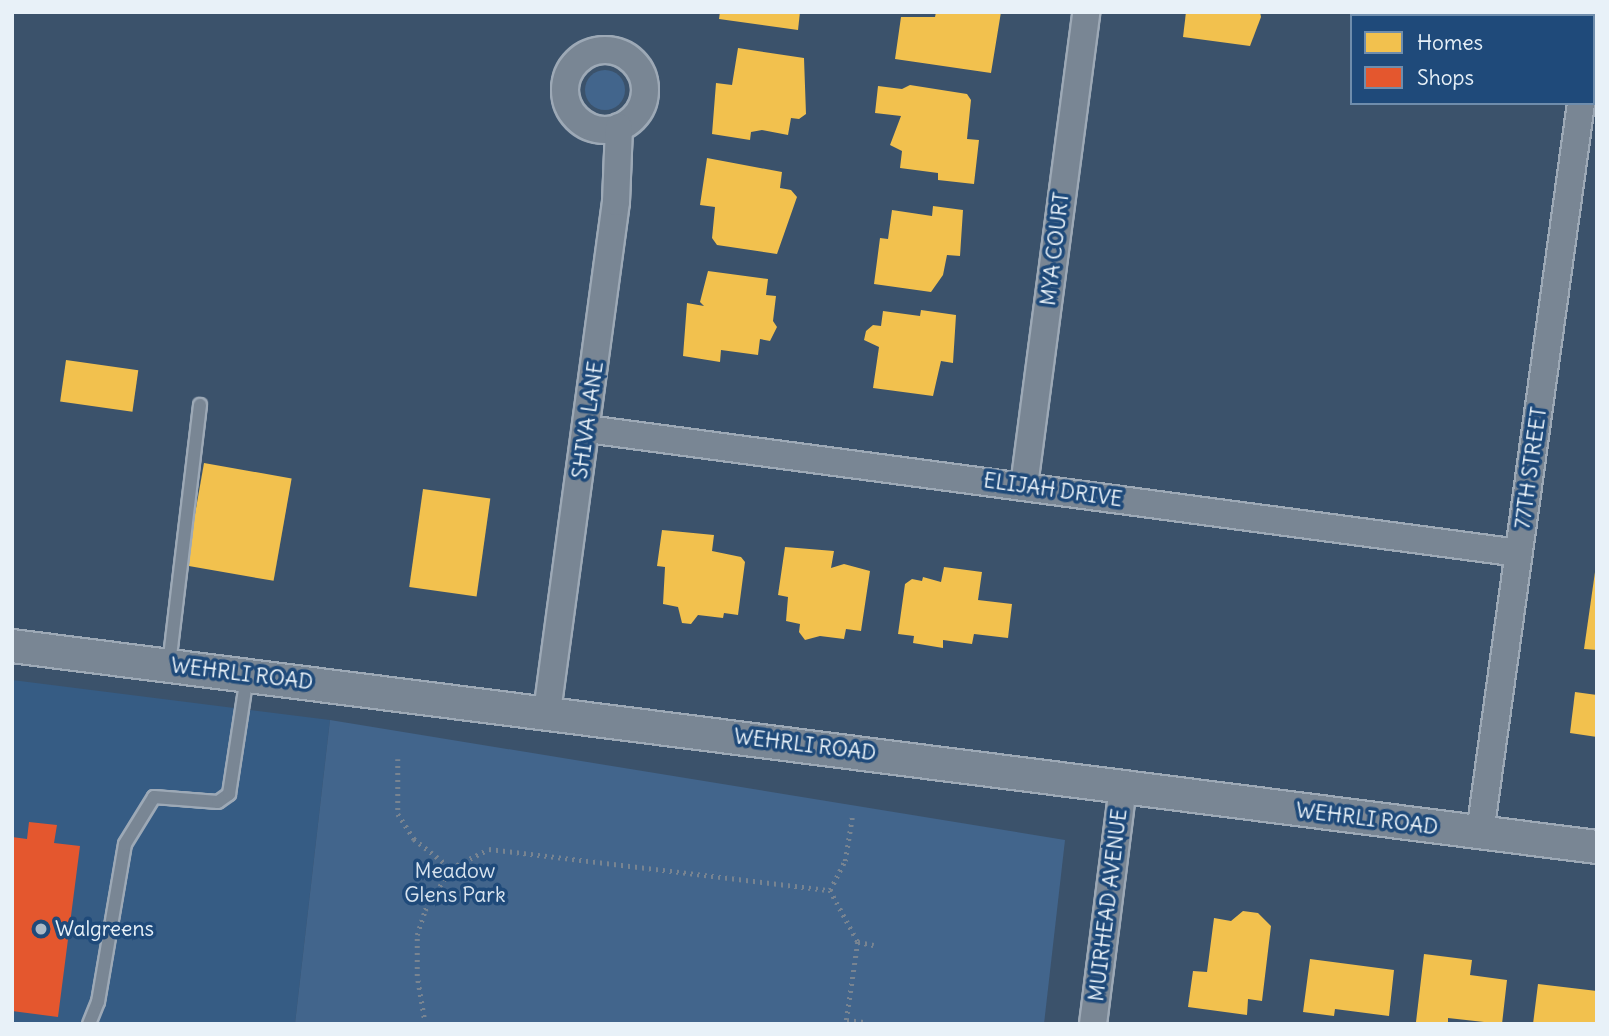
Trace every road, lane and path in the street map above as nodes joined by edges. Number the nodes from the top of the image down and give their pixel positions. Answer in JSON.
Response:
{"nodes":[{"id":1,"x":1086,"y":12,"type":"edge"},
{"id":2,"x":1581,"y":105,"type":"edge"},
{"id":3,"x":619,"y":127,"type":"dead end"},
{"id":4,"x":200,"y":405,"type":"dead end"},
{"id":5,"x":587,"y":429,"type":"junction"},
{"id":6,"x":1024,"y":486,"type":"junction"},
{"id":7,"x":1519,"y":553,"type":"junction"},
{"id":8,"x":12,"y":646,"type":"edge"},
{"id":9,"x":169,"y":665,"type":"junction"},
{"id":10,"x":247,"y":675,"type":"junction"},
{"id":11,"x":547,"y":712,"type":"junction"},
{"id":12,"x":398,"y":759,"type":"dead end"},
{"id":13,"x":1123,"y":787,"type":"junction"},
{"id":14,"x":852,"y":818,"type":"dead end"},
{"id":15,"x":1480,"y":833,"type":"junction"},
{"id":16,"x":1597,"y":847,"type":"edge"},
{"id":17,"x":451,"y":868,"type":"junction"},
{"id":18,"x":830,"y":890,"type":"junction"},
{"id":19,"x":858,"y":942,"type":"junction"},
{"id":20,"x":874,"y":946,"type":"dead end"},
{"id":21,"x":847,"y":1022,"type":"edge"},
{"id":22,"x":864,"y":1022,"type":"dead end"},
{"id":23,"x":89,"y":1024,"type":"edge"},
{"id":24,"x":425,"y":1024,"type":"edge"},
{"id":25,"x":1093,"y":1024,"type":"edge"}],
"edges":[{"from":1,"to":6,"type":"street","name":"MYA COURT"},
{"from":2,"to":7,"type":"street","name":"77TH STREET"},
{"from":3,"to":5,"type":"street","name":"SHIVA LANE"},
{"from":4,"to":9,"type":"lane"},
{"from":5,"to":6,"type":"street","name":"ELIJAH DRIVE"},
{"from":5,"to":11,"type":"street","name":"SHIVA LANE"},
{"from":6,"to":7,"type":"street","name":"ELIJAH DRIVE"},
{"from":7,"to":15,"type":"street","name":"77TH STREET"},
{"from":8,"to":9,"type":"street","name":"WEHRLI ROAD"},
{"from":9,"to":10,"type":"street","name":"WEHRLI ROAD"},
{"from":10,"to":11,"type":"street","name":"WEHRLI ROAD"},
{"from":10,"to":23,"type":"lane"},
{"from":11,"to":13,"type":"street","name":"WEHRLI ROAD"},
{"from":12,"to":17,"type":"path"},
{"from":13,"to":15,"type":"street","name":"WEHRLI ROAD"},
{"from":13,"to":25,"type":"street","name":"MUIRHEAD AVENUE"},
{"from":14,"to":18,"type":"path"},
{"from":15,"to":16,"type":"street","name":"WEHRLI ROAD"},
{"from":17,"to":18,"type":"path"},
{"from":17,"to":24,"type":"path"},
{"from":18,"to":19,"type":"path"},
{"from":19,"to":20,"type":"path"},
{"from":19,"to":21,"type":"path"},
{"from":21,"to":22,"type":"path"}]}
